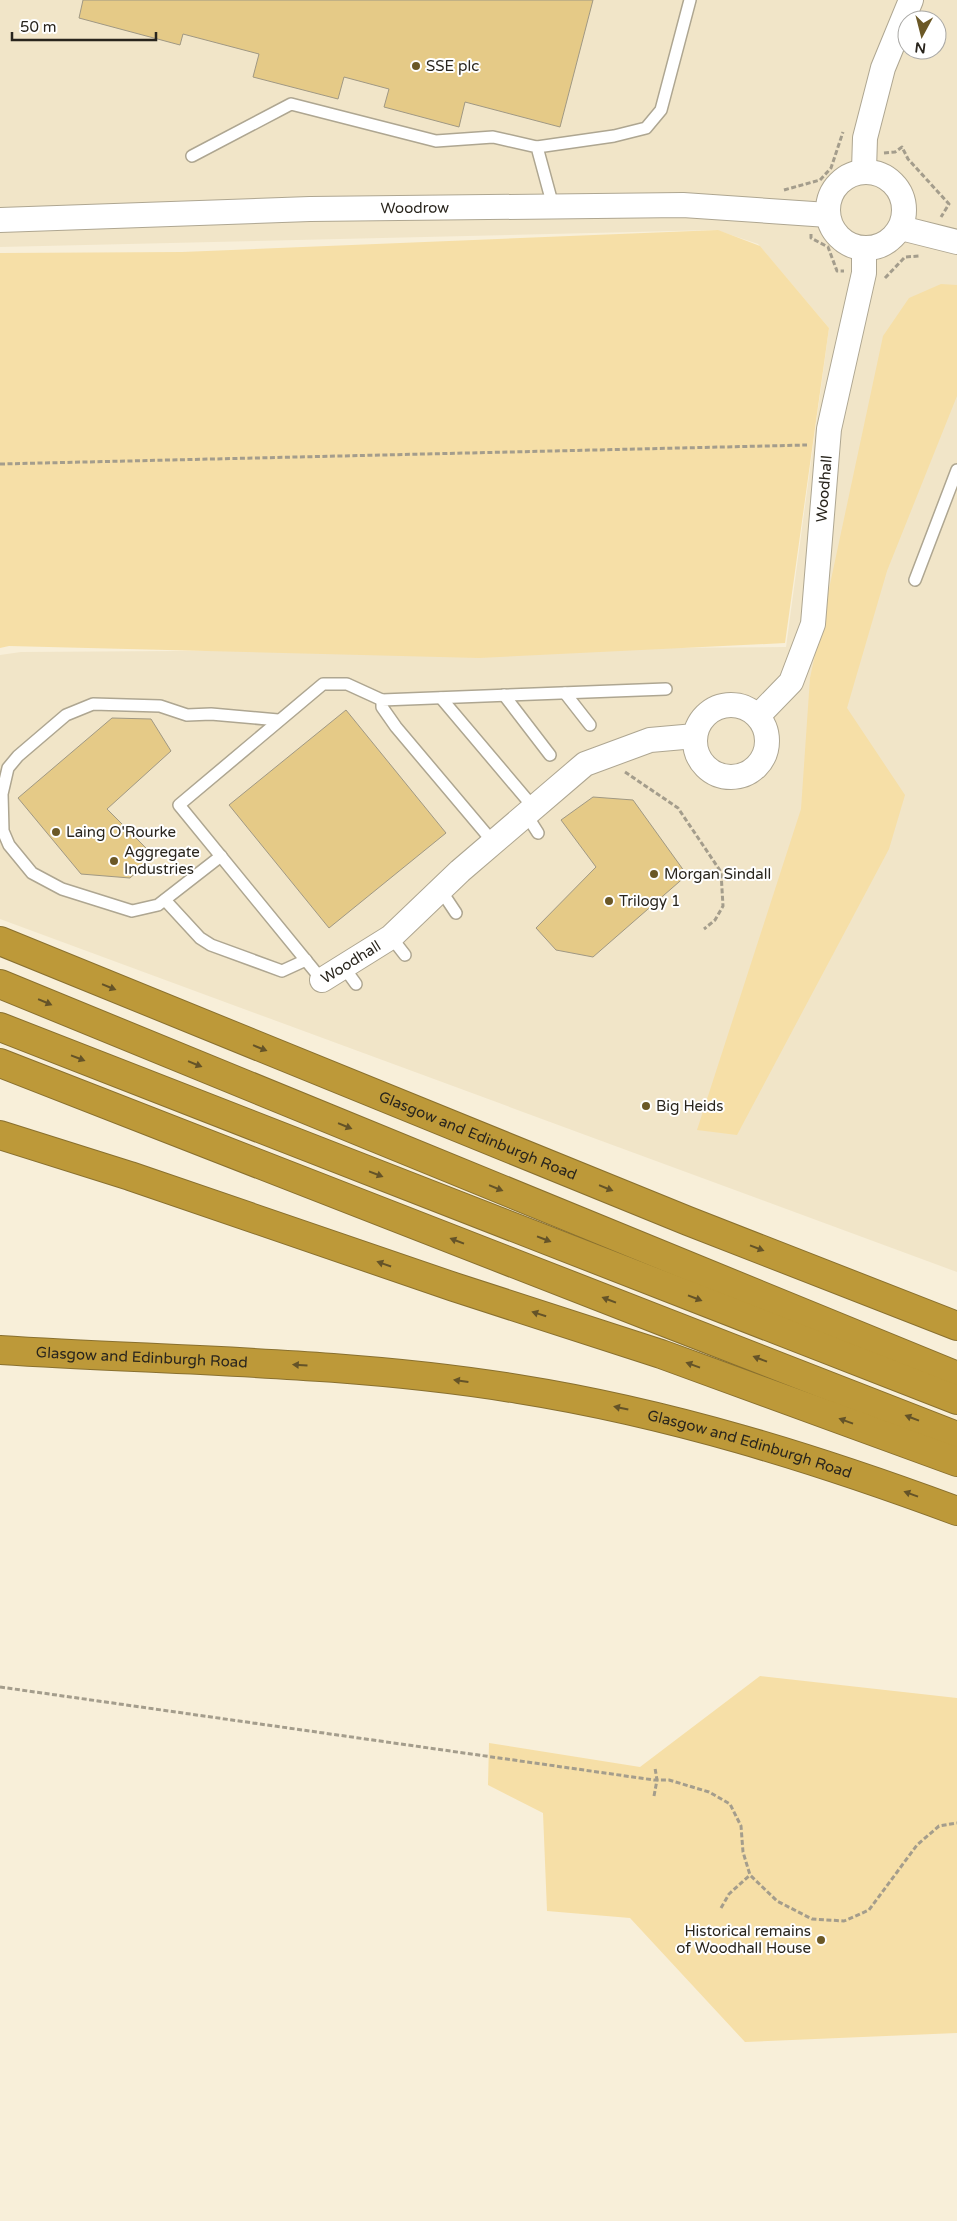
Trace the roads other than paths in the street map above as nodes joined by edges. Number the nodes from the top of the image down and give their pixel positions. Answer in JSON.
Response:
{"nodes":[{"id":1,"x":690,"y":0,"type":"edge"},
{"id":2,"x":911,"y":0,"type":"edge"},
{"id":3,"x":537,"y":147,"type":"junction"},
{"id":4,"x":192,"y":156,"type":"dead end"},
{"id":5,"x":864,"y":163,"type":"junction"},
{"id":6,"x":553,"y":206,"type":"junction"},
{"id":7,"x":828,"y":215,"type":"junction"},
{"id":8,"x":0,"y":220,"type":"edge"},
{"id":9,"x":901,"y":228,"type":"junction"},
{"id":10,"x":957,"y":242,"type":"edge"},
{"id":11,"x":864,"y":248,"type":"junction"},
{"id":12,"x":957,"y":470,"type":"edge"},
{"id":13,"x":916,"y":580,"type":"dead end"},
{"id":14,"x":666,"y":689,"type":"dead end"},
{"id":15,"x":565,"y":693,"type":"junction"},
{"id":16,"x":504,"y":695,"type":"junction"},
{"id":17,"x":441,"y":698,"type":"junction"},
{"id":18,"x":382,"y":700,"type":"junction"},
{"id":19,"x":758,"y":716,"type":"junction"},
{"id":20,"x":278,"y":720,"type":"junction"},
{"id":21,"x":590,"y":725,"type":"dead end"},
{"id":22,"x":695,"y":736,"type":"junction"},
{"id":23,"x":550,"y":755,"type":"dead end"},
{"id":24,"x":532,"y":819,"type":"junction"},
{"id":25,"x":492,"y":842,"type":"junction"},
{"id":26,"x":221,"y":856,"type":"junction"},
{"id":27,"x":440,"y":889,"type":"junction"},
{"id":28,"x":165,"y":900,"type":"junction"},
{"id":29,"x":456,"y":913,"type":"dead end"},
{"id":30,"x":391,"y":937,"type":"junction"},
{"id":31,"x":0,"y":941,"type":"edge"},
{"id":32,"x":405,"y":955,"type":"dead end"},
{"id":33,"x":306,"y":960,"type":"junction"},
{"id":34,"x":322,"y":980,"type":"joint"},
{"id":35,"x":0,"y":984,"type":"edge"},
{"id":36,"x":0,"y":1003,"type":"edge"},
{"id":37,"x":0,"y":1027,"type":"edge"},
{"id":38,"x":0,"y":1063,"type":"edge"},
{"id":39,"x":0,"y":1134,"type":"edge"},
{"id":40,"x":338,"y":1160,"type":"junction"},
{"id":41,"x":957,"y":1326,"type":"edge"},
{"id":42,"x":0,"y":1350,"type":"edge"},
{"id":43,"x":957,"y":1376,"type":"edge"},
{"id":44,"x":957,"y":1400,"type":"edge"},
{"id":45,"x":957,"y":1436,"type":"edge"},
{"id":46,"x":957,"y":1462,"type":"edge"},
{"id":47,"x":957,"y":1511,"type":"edge"}],
"edges":[{"from":1,"to":3,"type":"lane"},
{"from":2,"to":5,"type":"street"},
{"from":3,"to":4,"type":"lane"},
{"from":3,"to":6,"type":"lane"},
{"from":5,"to":7,"type":"street"},
{"from":5,"to":9,"type":"street"},
{"from":6,"to":7,"type":"street","name":"Woodrow"},
{"from":6,"to":8,"type":"street","name":"Woodrow"},
{"from":7,"to":11,"type":"street"},
{"from":9,"to":10,"type":"street"},
{"from":9,"to":11,"type":"street"},
{"from":11,"to":19,"type":"street","name":"Woodhall"},
{"from":12,"to":13,"type":"lane"},
{"from":14,"to":15,"type":"lane"},
{"from":15,"to":16,"type":"lane"},
{"from":15,"to":21,"type":"lane"},
{"from":16,"to":17,"type":"lane"},
{"from":16,"to":23,"type":"lane"},
{"from":17,"to":18,"type":"lane"},
{"from":17,"to":24,"type":"lane"},
{"from":18,"to":20,"type":"lane","name":"Woodhall"},
{"from":18,"to":25,"type":"lane"},
{"from":19,"to":22,"type":"street"},
{"from":19,"to":22,"type":"street"},
{"from":20,"to":26,"type":"lane","name":"Woodhall"},
{"from":20,"to":28,"type":"lane"},
{"from":22,"to":24,"type":"street","name":"Woodhall"},
{"from":24,"to":25,"type":"street","name":"Woodhall"},
{"from":25,"to":27,"type":"street","name":"Woodhall"},
{"from":26,"to":28,"type":"lane"},
{"from":26,"to":33,"type":"lane","name":"Woodhall"},
{"from":27,"to":29,"type":"lane"},
{"from":27,"to":30,"type":"street","name":"Woodhall"},
{"from":28,"to":33,"type":"lane"},
{"from":30,"to":32,"type":"lane"},
{"from":30,"to":34,"type":"street","name":"Woodhall"},
{"from":31,"to":41,"type":"highway","name":"Glasgow and Edinburgh Road","one_way":true},
{"from":33,"to":34,"type":"lane","name":"Woodhall"},
{"from":35,"to":43,"type":"highway","one_way":true},
{"from":36,"to":40,"type":"highway"},
{"from":37,"to":40,"type":"highway","one_way":true},
{"from":45,"to":38,"type":"highway","one_way":true},
{"from":46,"to":39,"type":"highway","one_way":true},
{"from":40,"to":44,"type":"highway","one_way":true},
{"from":47,"to":42,"type":"highway","name":"Glasgow and Edinburgh Road","one_way":true}]}
